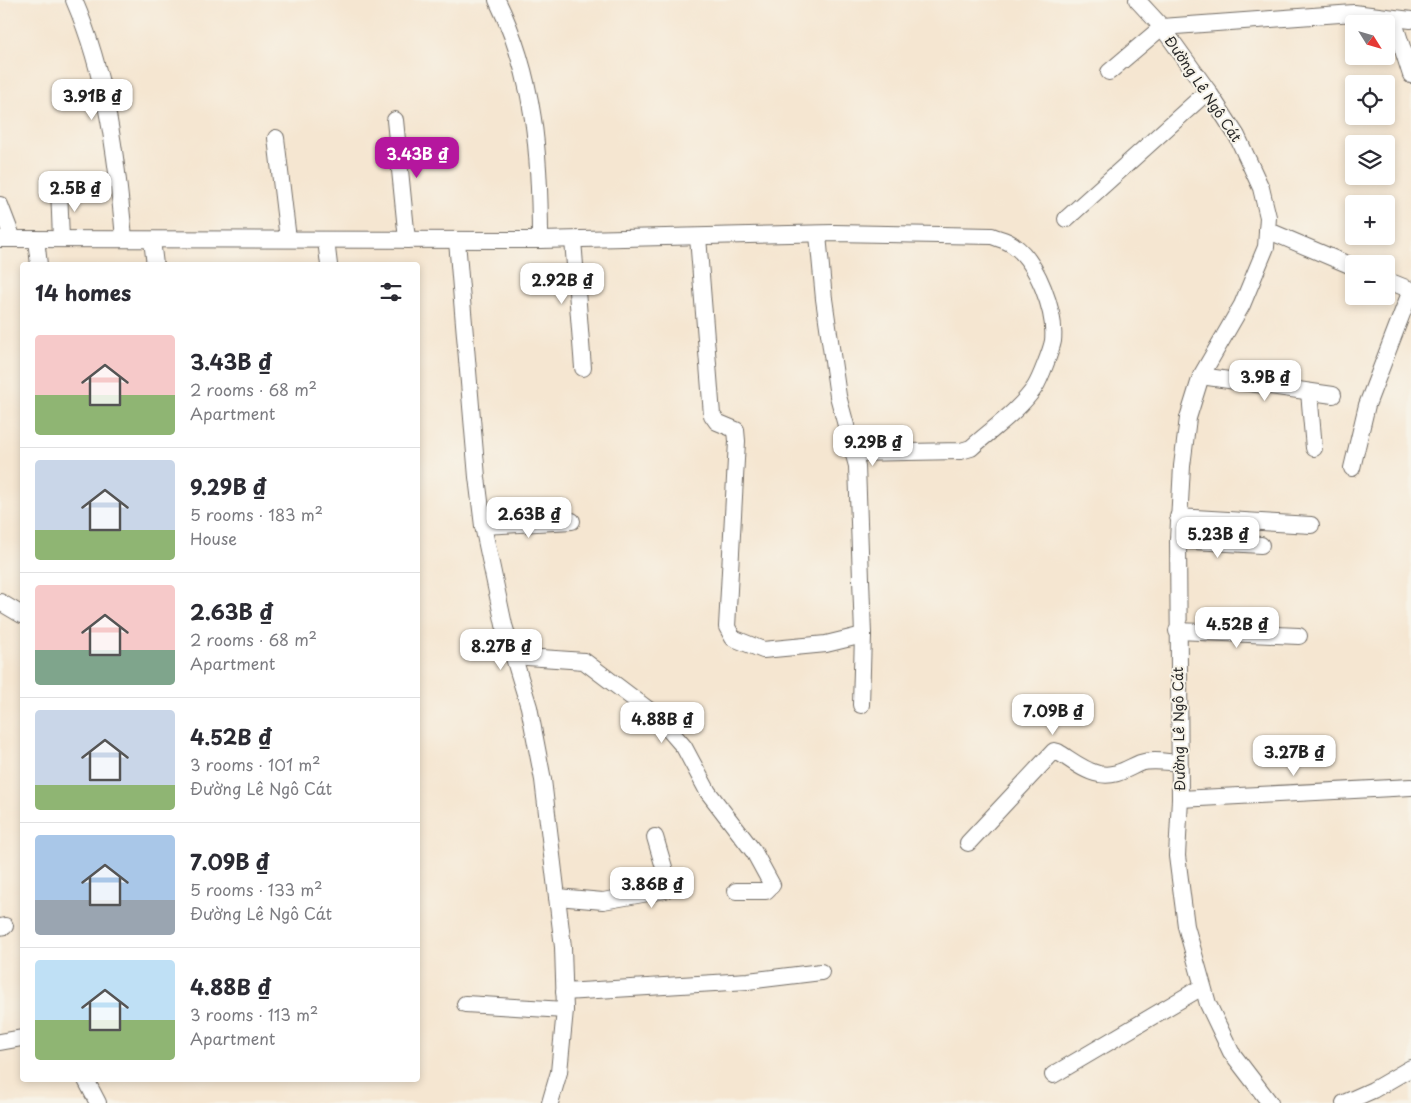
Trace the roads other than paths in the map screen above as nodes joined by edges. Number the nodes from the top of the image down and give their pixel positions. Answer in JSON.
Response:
{"nodes":[{"id":1,"x":74,"y":0,"type":"edge"},
{"id":2,"x":497,"y":0,"type":"edge"},
{"id":3,"x":1137,"y":0,"type":"edge"},
{"id":4,"x":1367,"y":15,"type":"edge"},
{"id":5,"x":1395,"y":19,"type":"edge"},
{"id":6,"x":1411,"y":20,"type":"edge"},
{"id":7,"x":1395,"y":25,"type":"edge"},
{"id":8,"x":1162,"y":27,"type":"junction"},
{"id":9,"x":1109,"y":72,"type":"dead end"},
{"id":10,"x":1411,"y":75,"type":"edge"},
{"id":11,"x":1208,"y":91,"type":"junction"},
{"id":12,"x":395,"y":120,"type":"dead end"},
{"id":13,"x":276,"y":138,"type":"dead end"},
{"id":14,"x":58,"y":188,"type":"dead end"},
{"id":15,"x":0,"y":205,"type":"edge"},
{"id":16,"x":1066,"y":219,"type":"dead end"},
{"id":17,"x":1267,"y":230,"type":"junction"},
{"id":18,"x":818,"y":235,"type":"junction"},
{"id":19,"x":698,"y":237,"type":"junction"},
{"id":20,"x":124,"y":238,"type":"junction"},
{"id":21,"x":6,"y":239,"type":"edge"},
{"id":22,"x":36,"y":239,"type":"junction"},
{"id":23,"x":61,"y":239,"type":"junction"},
{"id":24,"x":288,"y":239,"type":"junction"},
{"id":25,"x":152,"y":240,"type":"junction"},
{"id":26,"x":326,"y":240,"type":"junction"},
{"id":27,"x":407,"y":240,"type":"junction"},
{"id":28,"x":540,"y":240,"type":"junction"},
{"id":29,"x":573,"y":240,"type":"junction"},
{"id":30,"x":456,"y":241,"type":"junction"},
{"id":31,"x":39,"y":262,"type":"edge"},
{"id":32,"x":155,"y":262,"type":"edge"},
{"id":33,"x":329,"y":262,"type":"edge"},
{"id":34,"x":1345,"y":263,"type":"edge"},
{"id":35,"x":1395,"y":284,"type":"edge"},
{"id":36,"x":1411,"y":290,"type":"edge"},
{"id":37,"x":583,"y":368,"type":"dead end"},
{"id":38,"x":1201,"y":376,"type":"junction"},
{"id":39,"x":1309,"y":392,"type":"junction"},
{"id":40,"x":1333,"y":395,"type":"dead end"},
{"id":41,"x":1314,"y":448,"type":"dead end"},
{"id":42,"x":854,"y":453,"type":"junction"},
{"id":43,"x":1352,"y":468,"type":"dead end"},
{"id":44,"x":1178,"y":517,"type":"junction"},
{"id":45,"x":572,"y":521,"type":"dead end"},
{"id":46,"x":1311,"y":524,"type":"dead end"},
{"id":47,"x":483,"y":526,"type":"junction"},
{"id":48,"x":1178,"y":540,"type":"junction"},
{"id":49,"x":1260,"y":546,"type":"dead end"},
{"id":50,"x":0,"y":602,"type":"edge"},
{"id":51,"x":20,"y":614,"type":"edge"},
{"id":52,"x":1178,"y":631,"type":"junction"},
{"id":53,"x":863,"y":635,"type":"junction"},
{"id":54,"x":1299,"y":636,"type":"dead end"},
{"id":55,"x":513,"y":656,"type":"junction"},
{"id":56,"x":860,"y":704,"type":"dead end"},
{"id":57,"x":1179,"y":763,"type":"junction"},
{"id":58,"x":1411,"y":787,"type":"edge"},
{"id":59,"x":1180,"y":799,"type":"junction"},
{"id":60,"x":655,"y":837,"type":"dead end"},
{"id":61,"x":968,"y":843,"type":"dead end"},
{"id":62,"x":736,"y":891,"type":"dead end"},
{"id":63,"x":557,"y":897,"type":"junction"},
{"id":64,"x":820,"y":972,"type":"dead end"},
{"id":65,"x":1202,"y":987,"type":"junction"},
{"id":66,"x":564,"y":992,"type":"junction"},
{"id":67,"x":465,"y":1004,"type":"dead end"},
{"id":68,"x":565,"y":1010,"type":"junction"},
{"id":69,"x":20,"y":1038,"type":"edge"},
{"id":70,"x":0,"y":1042,"type":"edge"},
{"id":71,"x":1411,"y":1068,"type":"edge"},
{"id":72,"x":1053,"y":1075,"type":"dead end"},
{"id":73,"x":87,"y":1082,"type":"edge"},
{"id":74,"x":98,"y":1103,"type":"edge"},
{"id":75,"x":550,"y":1103,"type":"edge"},
{"id":76,"x":1270,"y":1103,"type":"edge"},
{"id":77,"x":1344,"y":1103,"type":"edge"}],
"edges":[{"from":1,"to":20,"type":"street"},
{"from":2,"to":28,"type":"street"},
{"from":3,"to":8,"type":"street","name":"Đường Lê Ngô Cát"},
{"from":4,"to":8,"type":"street"},
{"from":5,"to":6,"type":"street"},
{"from":7,"to":10,"type":"street"},
{"from":8,"to":9,"type":"street"},
{"from":8,"to":11,"type":"street","name":"Đường Lê Ngô Cát"},
{"from":11,"to":16,"type":"street"},
{"from":11,"to":17,"type":"street","name":"Đường Lê Ngô Cát"},
{"from":12,"to":27,"type":"street"},
{"from":13,"to":24,"type":"street"},
{"from":14,"to":23,"type":"street"},
{"from":15,"to":21,"type":"street"},
{"from":17,"to":34,"type":"street"},
{"from":17,"to":38,"type":"street","name":"Đường Lê Ngô Cát"},
{"from":18,"to":19,"type":"street"},
{"from":18,"to":42,"type":"street"},
{"from":18,"to":42,"type":"street"},
{"from":19,"to":29,"type":"street"},
{"from":19,"to":53,"type":"street"},
{"from":20,"to":23,"type":"street"},
{"from":20,"to":25,"type":"street"},
{"from":21,"to":22,"type":"street"},
{"from":22,"to":23,"type":"street"},
{"from":22,"to":31,"type":"street"},
{"from":24,"to":25,"type":"street"},
{"from":24,"to":26,"type":"street"},
{"from":25,"to":32,"type":"street"},
{"from":26,"to":27,"type":"street"},
{"from":26,"to":33,"type":"street"},
{"from":27,"to":30,"type":"street"},
{"from":28,"to":29,"type":"street"},
{"from":28,"to":30,"type":"street"},
{"from":29,"to":37,"type":"street"},
{"from":30,"to":47,"type":"street"},
{"from":35,"to":36,"type":"street"},
{"from":36,"to":43,"type":"street"},
{"from":38,"to":39,"type":"street"},
{"from":38,"to":44,"type":"street","name":"Đường Lê Ngô Cát"},
{"from":39,"to":40,"type":"street"},
{"from":39,"to":41,"type":"street"},
{"from":42,"to":53,"type":"street"},
{"from":44,"to":46,"type":"street"},
{"from":44,"to":48,"type":"street","name":"Đường Lê Ngô Cát"},
{"from":45,"to":47,"type":"street"},
{"from":47,"to":55,"type":"street"},
{"from":48,"to":49,"type":"street"},
{"from":48,"to":52,"type":"street","name":"Đường Lê Ngô Cát"},
{"from":50,"to":51,"type":"street"},
{"from":52,"to":54,"type":"street"},
{"from":52,"to":57,"type":"street","name":"Đường Lê Ngô Cát"},
{"from":53,"to":56,"type":"street"},
{"from":55,"to":62,"type":"street"},
{"from":55,"to":63,"type":"street"},
{"from":57,"to":59,"type":"street","name":"Đường Lê Ngô Cát"},
{"from":57,"to":61,"type":"street"},
{"from":58,"to":59,"type":"street"},
{"from":59,"to":65,"type":"street","name":"Đường Lê Ngô Cát"},
{"from":60,"to":63,"type":"street"},
{"from":63,"to":66,"type":"street"},
{"from":64,"to":66,"type":"street"},
{"from":65,"to":72,"type":"street"},
{"from":65,"to":76,"type":"street","name":"Đường Lê Ngô Cát"},
{"from":66,"to":68,"type":"street"},
{"from":67,"to":68,"type":"street"},
{"from":68,"to":75,"type":"street"},
{"from":69,"to":70,"type":"street"},
{"from":71,"to":77,"type":"street"},
{"from":73,"to":74,"type":"street"}]}
